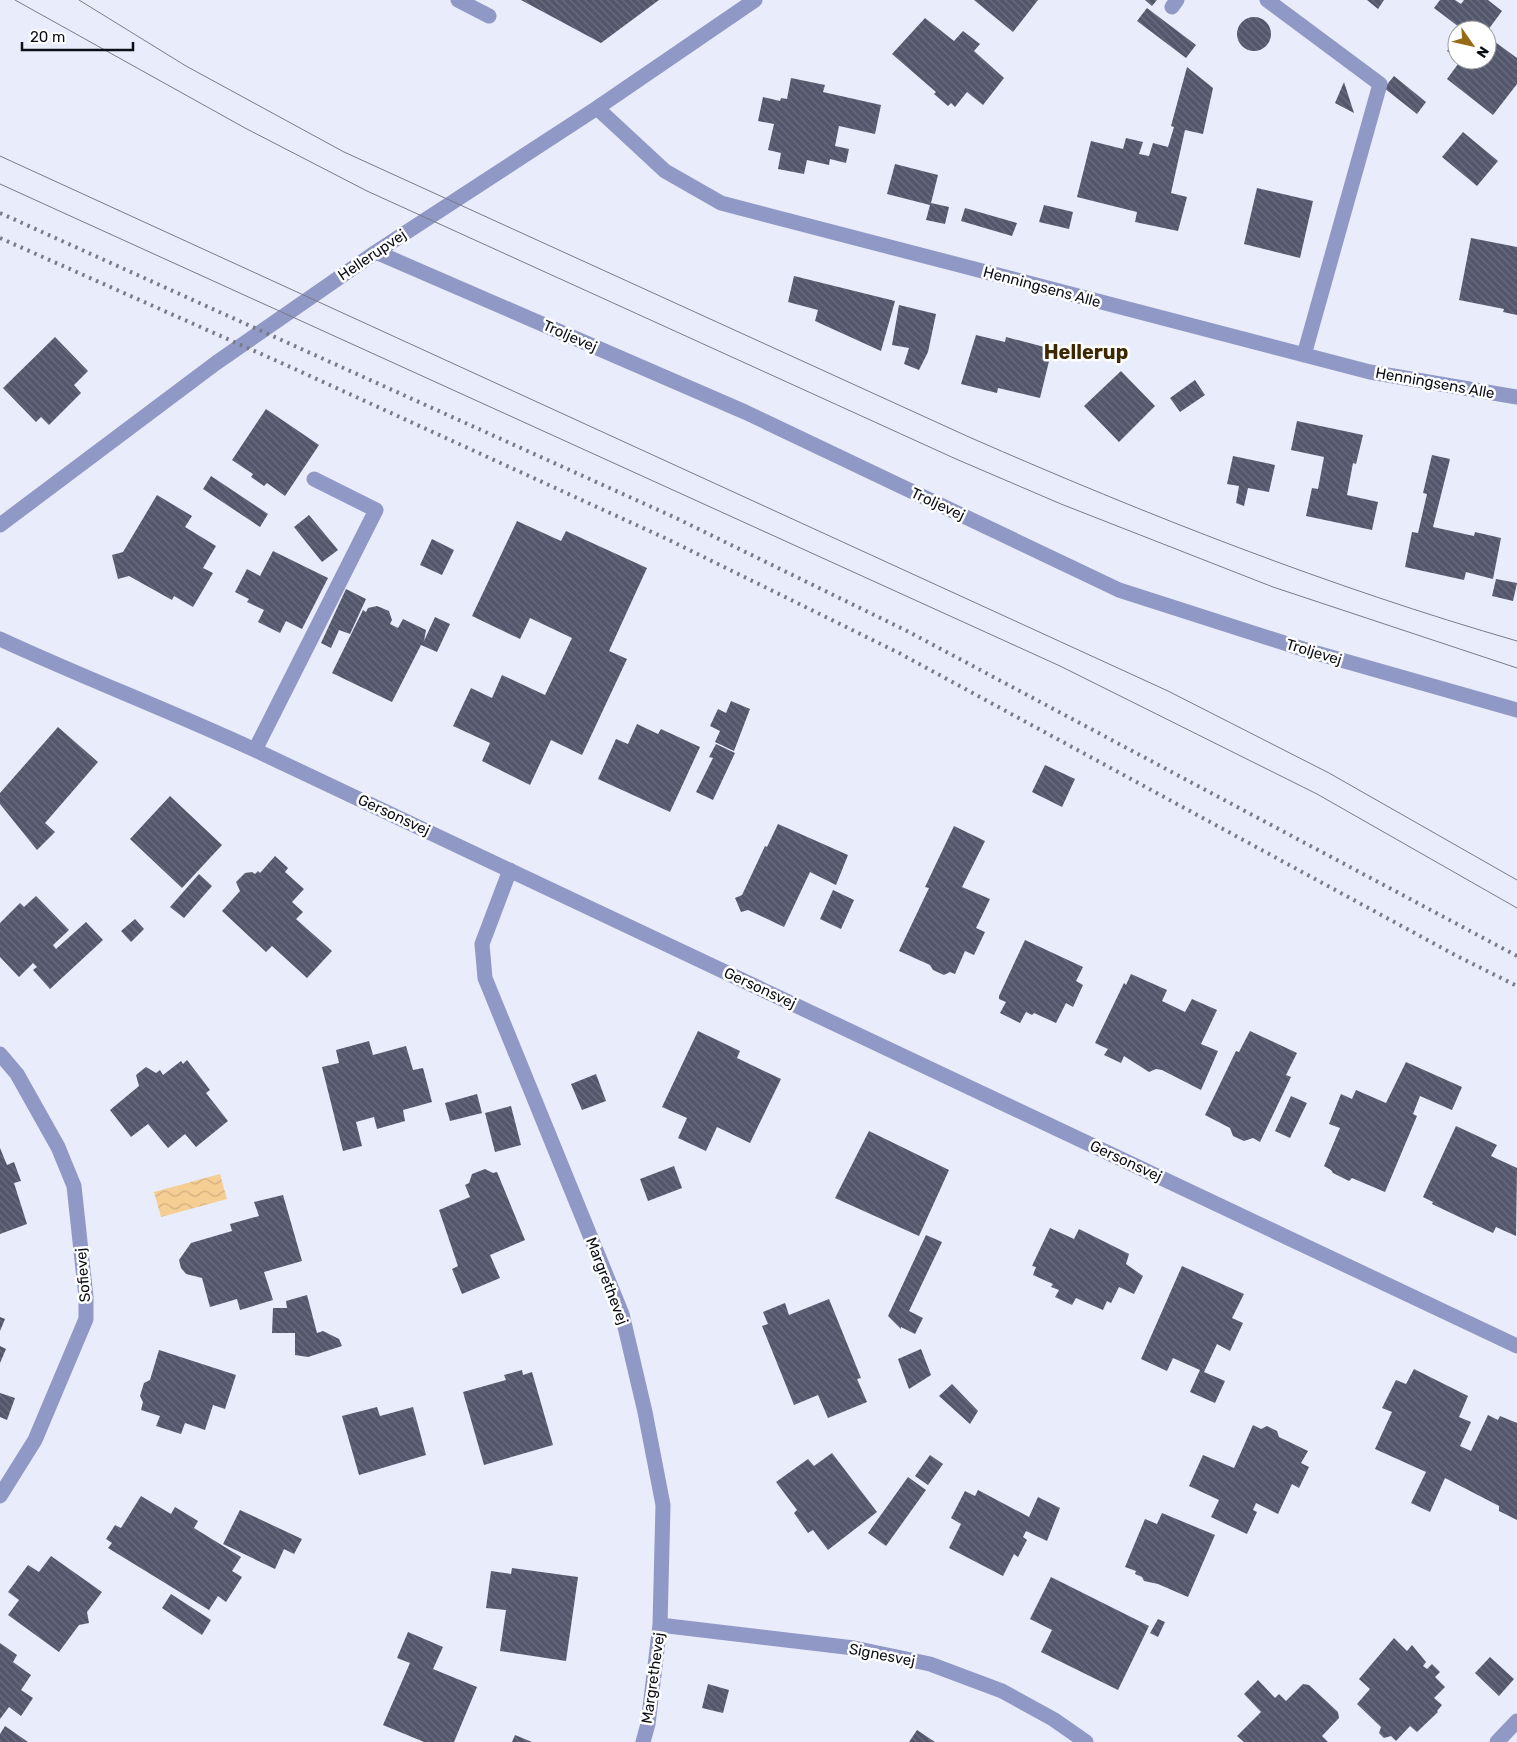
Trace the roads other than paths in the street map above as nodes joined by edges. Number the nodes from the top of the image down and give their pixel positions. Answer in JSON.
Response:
{"nodes":[{"id":1,"x":458,"y":0,"type":"edge"},
{"id":2,"x":755,"y":0,"type":"edge"},
{"id":3,"x":1267,"y":0,"type":"edge"},
{"id":4,"x":489,"y":16,"type":"dead end"},
{"id":5,"x":597,"y":108,"type":"junction"},
{"id":6,"x":376,"y":252,"type":"junction"},
{"id":7,"x":1304,"y":355,"type":"junction"},
{"id":8,"x":1517,"y":397,"type":"edge"},
{"id":9,"x":314,"y":479,"type":"dead end"},
{"id":10,"x":0,"y":525,"type":"edge"},
{"id":11,"x":0,"y":639,"type":"edge"},
{"id":12,"x":1517,"y":710,"type":"edge"},
{"id":13,"x":255,"y":750,"type":"junction"},
{"id":14,"x":510,"y":870,"type":"junction"},
{"id":15,"x":0,"y":1054,"type":"edge"},
{"id":16,"x":1517,"y":1346,"type":"edge"},
{"id":17,"x":0,"y":1496,"type":"edge"},
{"id":18,"x":660,"y":1625,"type":"junction"},
{"id":19,"x":1517,"y":1721,"type":"edge"},
{"id":20,"x":643,"y":1742,"type":"edge"},
{"id":21,"x":1086,"y":1742,"type":"edge"},
{"id":22,"x":1497,"y":1742,"type":"edge"}],
"edges":[{"from":1,"to":4,"type":"street"},
{"from":2,"to":5,"type":"street","name":"Hellerupvej"},
{"from":3,"to":7,"type":"street"},
{"from":5,"to":6,"type":"street","name":"Hellerupvej"},
{"from":5,"to":7,"type":"street","name":"Henningsens Alle"},
{"from":6,"to":10,"type":"street","name":"Hellerupvej"},
{"from":6,"to":12,"type":"street","name":"Troljevej"},
{"from":7,"to":8,"type":"street","name":"Henningsens Alle"},
{"from":9,"to":13,"type":"street"},
{"from":11,"to":13,"type":"street","name":"Gersonsvej"},
{"from":13,"to":14,"type":"street","name":"Gersonsvej"},
{"from":14,"to":16,"type":"street","name":"Gersonsvej"},
{"from":14,"to":18,"type":"street","name":"Margrethevej"},
{"from":15,"to":17,"type":"street","name":"Sofievej"},
{"from":18,"to":20,"type":"street","name":"Margrethevej"},
{"from":18,"to":21,"type":"street","name":"Signesvej"},
{"from":19,"to":22,"type":"street"}]}
